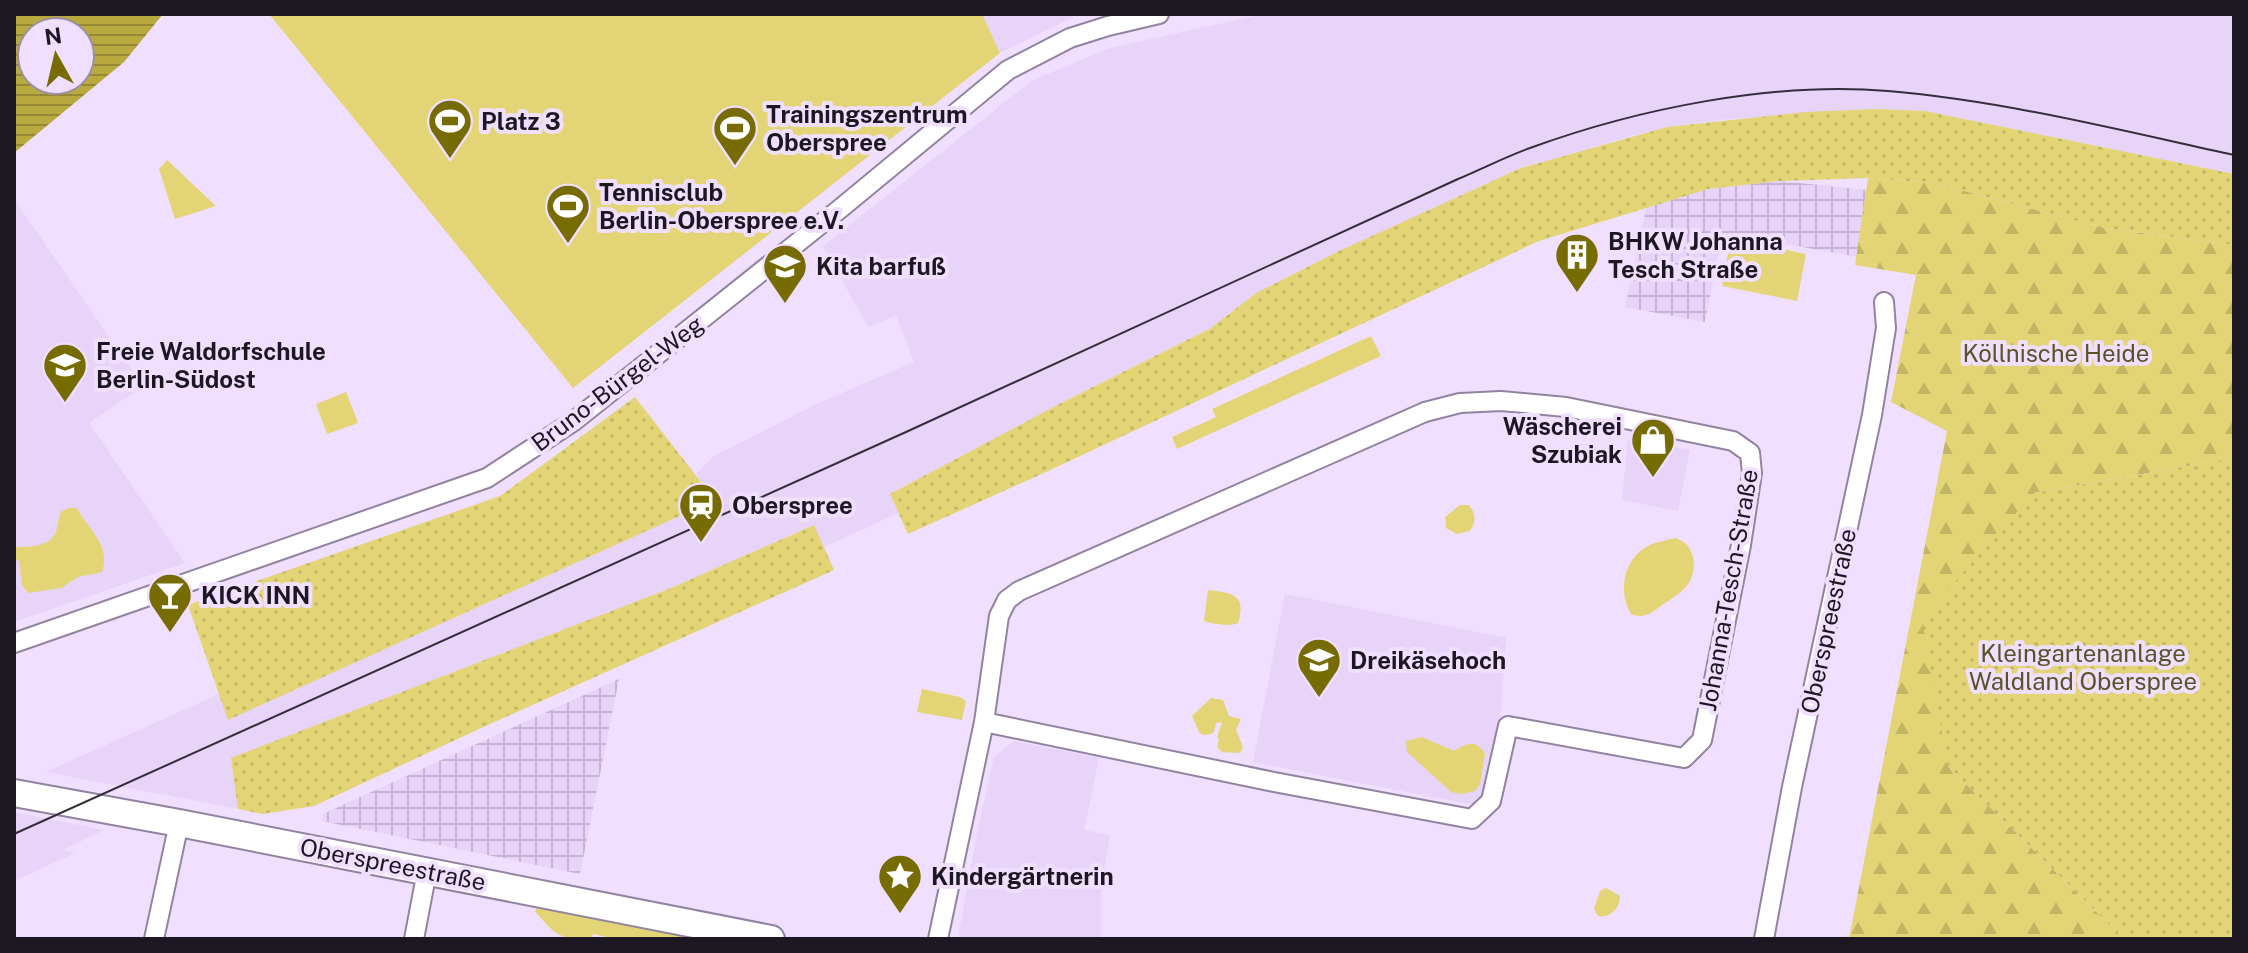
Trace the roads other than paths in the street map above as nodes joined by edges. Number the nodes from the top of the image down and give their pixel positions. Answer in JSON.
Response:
{"nodes":[{"id":1,"x":1159,"y":14,"type":"edge"},
{"id":2,"x":1884,"y":302,"type":"dead end"},
{"id":3,"x":14,"y":643,"type":"edge"},
{"id":4,"x":984,"y":722,"type":"junction"},
{"id":5,"x":14,"y":793,"type":"edge"},
{"id":6,"x":179,"y":823,"type":"junction"},
{"id":7,"x":427,"y":871,"type":"junction"},
{"id":8,"x":154,"y":939,"type":"edge"},
{"id":9,"x":414,"y":939,"type":"edge"},
{"id":10,"x":771,"y":939,"type":"edge"},
{"id":11,"x":938,"y":939,"type":"edge"},
{"id":12,"x":1764,"y":939,"type":"edge"}],
"edges":[{"from":1,"to":3,"type":"street","name":"Bruno-Bürgel-Weg"},
{"from":2,"to":12,"type":"street","name":"Oberspreestraße"},
{"from":4,"to":4,"type":"street","name":"Johanna-Tesch-Straße"},
{"from":4,"to":11,"type":"street","name":"Johanna-Tesch-Straße"},
{"from":5,"to":6,"type":"main road","name":"Oberspreestraße"},
{"from":6,"to":7,"type":"main road","name":"Oberspreestraße"},
{"from":6,"to":8,"type":"street"},
{"from":7,"to":9,"type":"street"},
{"from":7,"to":10,"type":"main road","name":"Oberspreestraße"}]}
